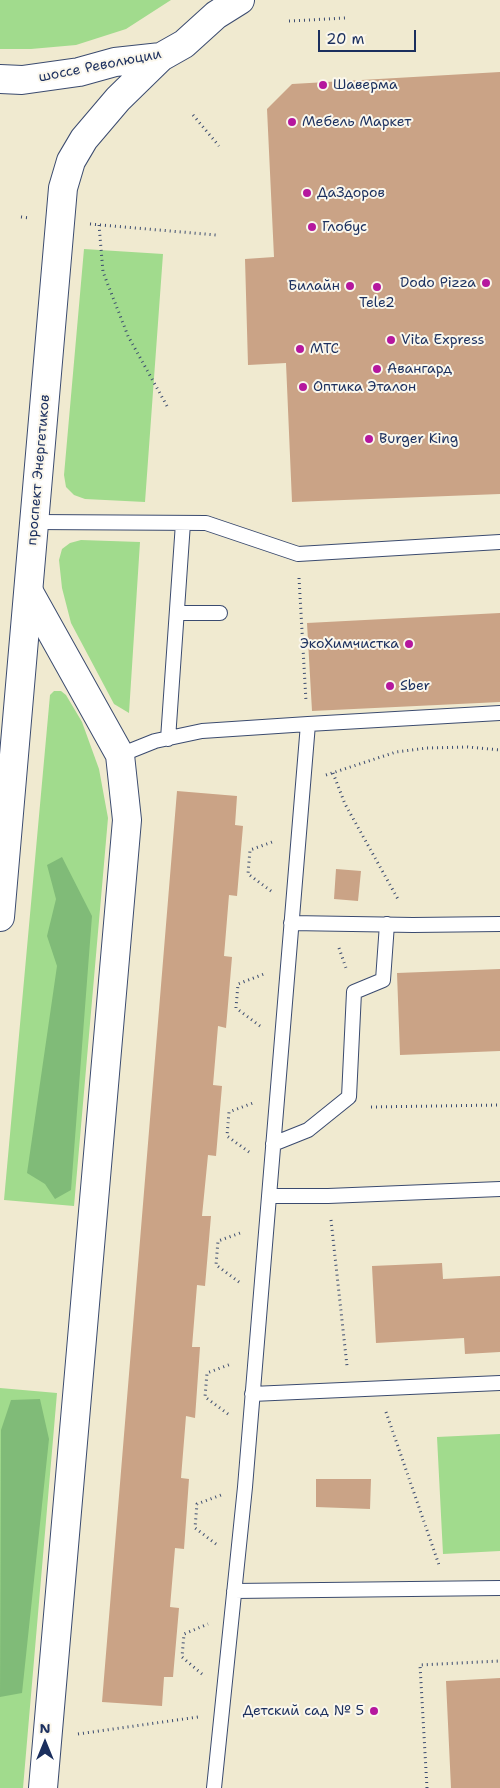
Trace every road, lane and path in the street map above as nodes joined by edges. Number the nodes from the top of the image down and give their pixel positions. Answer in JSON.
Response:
{"nodes":[{"id":1,"x":240,"y":0,"type":"edge"},
{"id":2,"x":219,"y":8,"type":"edge"},
{"id":3,"x":346,"y":18,"type":"dead end"},
{"id":4,"x":289,"y":21,"type":"dead end"},
{"id":5,"x":161,"y":57,"type":"junction"},
{"id":6,"x":0,"y":80,"type":"edge"},
{"id":7,"x":193,"y":115,"type":"dead end"},
{"id":8,"x":219,"y":146,"type":"dead end"},
{"id":9,"x":86,"y":224,"type":"dead end"},
{"id":10,"x":99,"y":225,"type":"junction"},
{"id":11,"x":216,"y":235,"type":"dead end"},
{"id":12,"x":167,"y":406,"type":"dead end"},
{"id":13,"x":34,"y":522,"type":"junction"},
{"id":14,"x":183,"y":523,"type":"junction"},
{"id":15,"x":500,"y":542,"type":"edge"},
{"id":16,"x":298,"y":554,"type":"junction"},
{"id":17,"x":293,"y":584,"type":"dead end"},
{"id":18,"x":299,"y":584,"type":"junction"},
{"id":19,"x":29,"y":592,"type":"junction"},
{"id":20,"x":177,"y":613,"type":"junction"},
{"id":21,"x":220,"y":613,"type":"dead end"},
{"id":22,"x":500,"y":713,"type":"edge"},
{"id":23,"x":308,"y":724,"type":"junction"},
{"id":24,"x":168,"y":739,"type":"junction"},
{"id":25,"x":500,"y":750,"type":"edge"},
{"id":26,"x":120,"y":755,"type":"junction"},
{"id":27,"x":333,"y":773,"type":"junction"},
{"id":28,"x":303,"y":784,"type":"junction"},
{"id":29,"x":299,"y":833,"type":"junction"},
{"id":30,"x":292,"y":908,"type":"junction"},
{"id":31,"x":0,"y":917,"type":"edge"},
{"id":32,"x":291,"y":923,"type":"junction"},
{"id":33,"x":331,"y":923,"type":"junction"},
{"id":34,"x":387,"y":924,"type":"junction"},
{"id":35,"x":500,"y":924,"type":"edge"},
{"id":36,"x":412,"y":925,"type":"junction"},
{"id":37,"x":288,"y":966,"type":"junction"},
{"id":38,"x":354,"y":992,"type":"junction"},
{"id":39,"x":282,"y":1042,"type":"junction"},
{"id":40,"x":277,"y":1094,"type":"junction"},
{"id":41,"x":500,"y":1105,"type":"edge"},
{"id":42,"x":338,"y":1106,"type":"junction"},
{"id":43,"x":273,"y":1144,"type":"junction"},
{"id":44,"x":271,"y":1168,"type":"junction"},
{"id":45,"x":500,"y":1189,"type":"edge"},
{"id":46,"x":269,"y":1196,"type":"junction"},
{"id":47,"x":328,"y":1196,"type":"junction"},
{"id":48,"x":266,"y":1223,"type":"junction"},
{"id":49,"x":260,"y":1298,"type":"junction"},
{"id":50,"x":256,"y":1355,"type":"junction"},
{"id":51,"x":500,"y":1383,"type":"edge"},
{"id":52,"x":378,"y":1390,"type":"junction"},
{"id":53,"x":350,"y":1391,"type":"junction"},
{"id":54,"x":252,"y":1394,"type":"junction"},
{"id":55,"x":249,"y":1430,"type":"junction"},
{"id":56,"x":245,"y":1487,"type":"junction"},
{"id":57,"x":237,"y":1561,"type":"junction"},
{"id":58,"x":500,"y":1588,"type":"edge"},
{"id":59,"x":448,"y":1589,"type":"junction"},
{"id":60,"x":234,"y":1591,"type":"junction"},
{"id":61,"x":232,"y":1615,"type":"junction"},
{"id":62,"x":500,"y":1661,"type":"edge"},
{"id":63,"x":225,"y":1692,"type":"junction"},
{"id":64,"x":222,"y":1714,"type":"junction"},
{"id":65,"x":78,"y":1734,"type":"dead end"},
{"id":66,"x":43,"y":1788,"type":"edge"},
{"id":67,"x":214,"y":1788,"type":"edge"},
{"id":68,"x":427,"y":1788,"type":"edge"}],
"edges":[{"from":1,"to":2,"type":"street","name":"шоссе Революции"},
{"from":2,"to":5,"type":"street","name":"шоссе Революции"},
{"from":3,"to":4,"type":"path"},
{"from":5,"to":6,"type":"street","name":"шоссе Революции"},
{"from":5,"to":13,"type":"street","name":"проспект Энергетиков"},
{"from":7,"to":8,"type":"path"},
{"from":9,"to":10,"type":"path"},
{"from":10,"to":11,"type":"path"},
{"from":10,"to":12,"type":"path"},
{"from":13,"to":14,"type":"lane"},
{"from":13,"to":19,"type":"street","name":"проспект Энергетиков"},
{"from":14,"to":16,"type":"lane"},
{"from":14,"to":20,"type":"lane"},
{"from":15,"to":16,"type":"lane"},
{"from":16,"to":18,"type":"path"},
{"from":17,"to":18,"type":"path"},
{"from":18,"to":23,"type":"path"},
{"from":19,"to":26,"type":"street"},
{"from":19,"to":31,"type":"street","name":"проспект Энергетиков"},
{"from":20,"to":21,"type":"lane"},
{"from":20,"to":24,"type":"lane"},
{"from":22,"to":23,"type":"lane"},
{"from":23,"to":24,"type":"lane"},
{"from":23,"to":28,"type":"lane"},
{"from":24,"to":26,"type":"lane"},
{"from":25,"to":27,"type":"path"},
{"from":26,"to":66,"type":"street"},
{"from":27,"to":28,"type":"path"},
{"from":27,"to":36,"type":"path"},
{"from":28,"to":29,"type":"lane"},
{"from":29,"to":30,"type":"lane"},
{"from":29,"to":30,"type":"path"},
{"from":30,"to":32,"type":"lane"},
{"from":32,"to":33,"type":"lane"},
{"from":32,"to":37,"type":"lane"},
{"from":33,"to":34,"type":"lane"},
{"from":33,"to":38,"type":"path"},
{"from":34,"to":36,"type":"lane"},
{"from":34,"to":38,"type":"lane"},
{"from":35,"to":36,"type":"lane"},
{"from":37,"to":39,"type":"lane"},
{"from":37,"to":39,"type":"path"},
{"from":38,"to":42,"type":"lane"},
{"from":39,"to":40,"type":"lane"},
{"from":40,"to":43,"type":"lane"},
{"from":40,"to":44,"type":"path"},
{"from":41,"to":42,"type":"path"},
{"from":42,"to":43,"type":"lane"},
{"from":43,"to":44,"type":"lane"},
{"from":44,"to":46,"type":"lane"},
{"from":45,"to":47,"type":"lane"},
{"from":46,"to":47,"type":"lane"},
{"from":46,"to":48,"type":"lane"},
{"from":47,"to":53,"type":"path"},
{"from":48,"to":49,"type":"lane"},
{"from":48,"to":49,"type":"path"},
{"from":49,"to":50,"type":"lane"},
{"from":50,"to":54,"type":"lane"},
{"from":50,"to":55,"type":"path"},
{"from":51,"to":52,"type":"lane"},
{"from":52,"to":53,"type":"lane"},
{"from":52,"to":59,"type":"path"},
{"from":53,"to":54,"type":"lane"},
{"from":54,"to":55,"type":"lane"},
{"from":55,"to":56,"type":"lane"},
{"from":56,"to":57,"type":"lane"},
{"from":56,"to":57,"type":"path"},
{"from":57,"to":60,"type":"lane"},
{"from":58,"to":59,"type":"lane"},
{"from":59,"to":60,"type":"lane"},
{"from":60,"to":61,"type":"lane"},
{"from":61,"to":63,"type":"lane"},
{"from":61,"to":63,"type":"path"},
{"from":62,"to":68,"type":"path"},
{"from":63,"to":64,"type":"lane"},
{"from":64,"to":65,"type":"path"},
{"from":64,"to":67,"type":"lane"}]}
